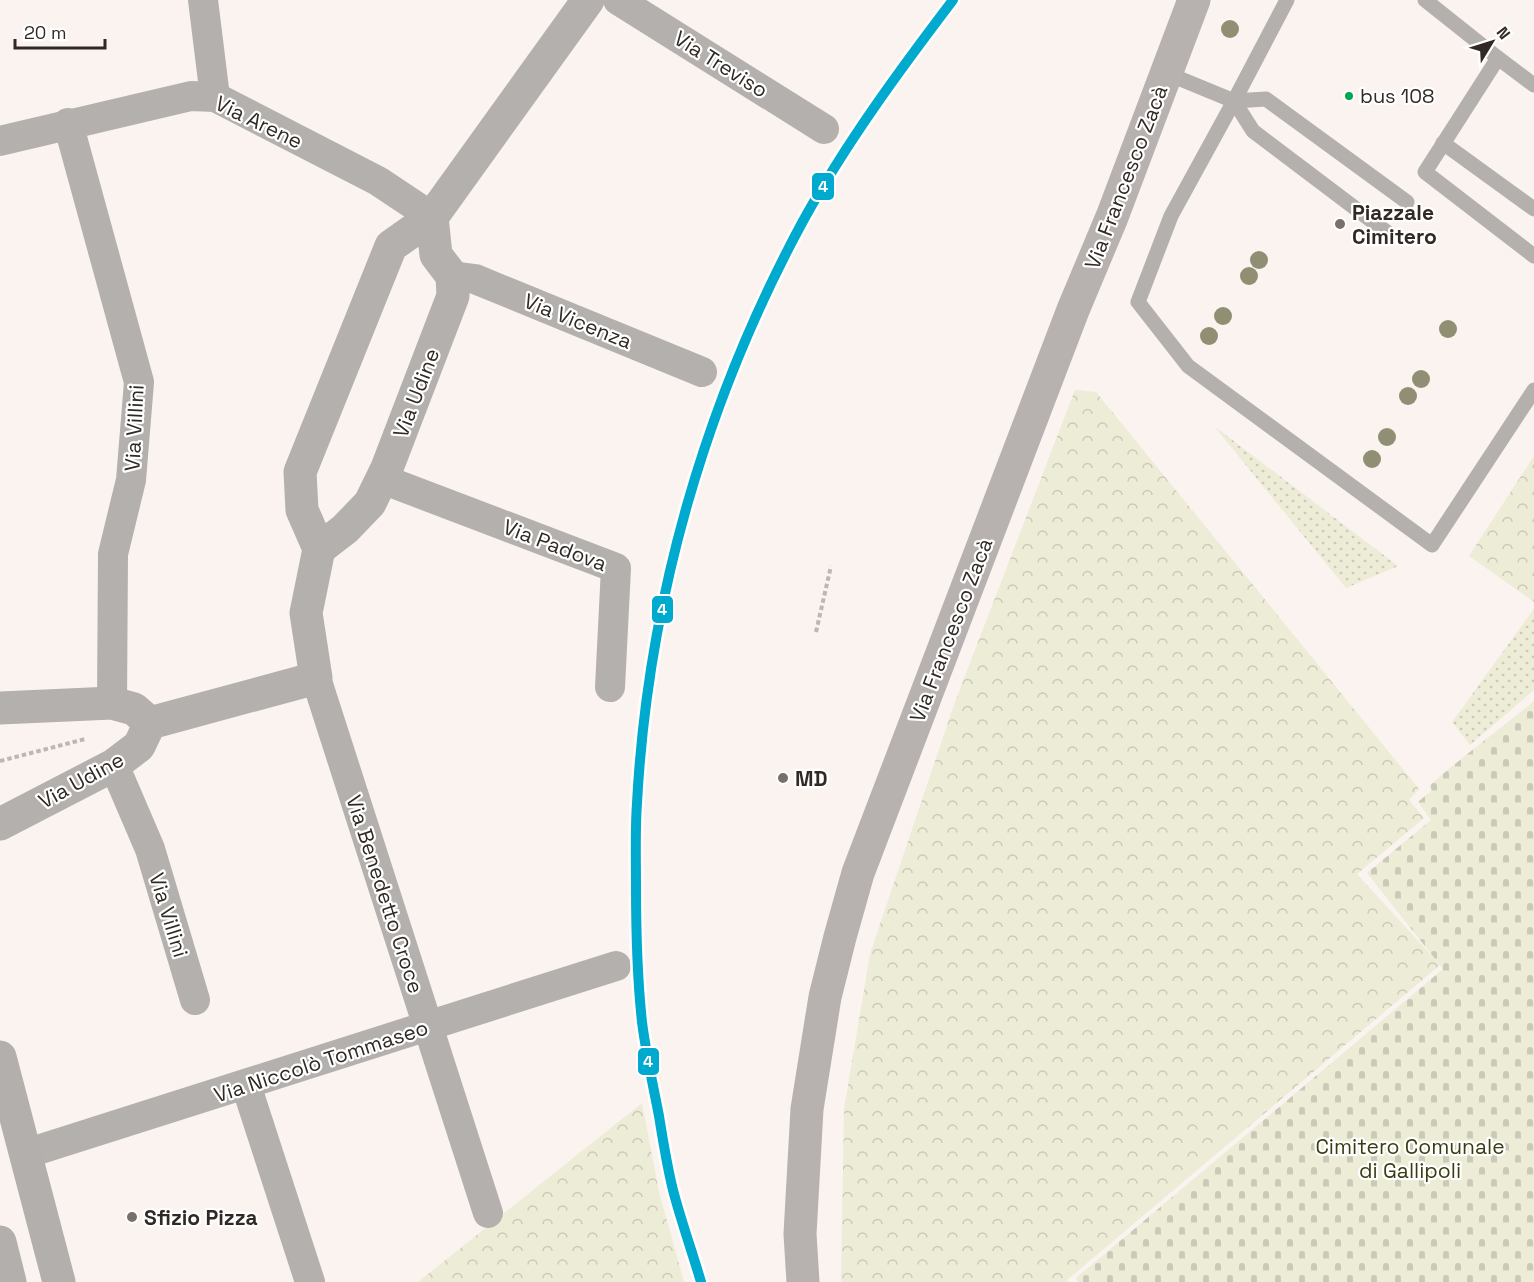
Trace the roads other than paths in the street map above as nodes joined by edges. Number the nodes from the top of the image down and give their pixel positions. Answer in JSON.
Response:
{"nodes":[{"id":1,"x":203,"y":0,"type":"edge"},
{"id":2,"x":588,"y":0,"type":"edge"},
{"id":3,"x":618,"y":0,"type":"edge"},
{"id":4,"x":1194,"y":0,"type":"edge"},
{"id":5,"x":1287,"y":0,"type":"edge"},
{"id":6,"x":1425,"y":0,"type":"edge"},
{"id":7,"x":1498,"y":58,"type":"junction"},
{"id":8,"x":1166,"y":73,"type":"junction"},
{"id":9,"x":1534,"y":85,"type":"edge"},
{"id":10,"x":215,"y":97,"type":"junction"},
{"id":11,"x":1234,"y":101,"type":"junction"},
{"id":12,"x":68,"y":123,"type":"junction"},
{"id":13,"x":824,"y":129,"type":"dead end"},
{"id":14,"x":0,"y":141,"type":"edge"},
{"id":15,"x":1443,"y":143,"type":"junction"},
{"id":16,"x":1407,"y":202,"type":"dead end"},
{"id":17,"x":1534,"y":209,"type":"edge"},
{"id":18,"x":432,"y":217,"type":"junction"},
{"id":19,"x":1388,"y":233,"type":"dead end"},
{"id":20,"x":1534,"y":256,"type":"edge"},
{"id":21,"x":452,"y":276,"type":"junction"},
{"id":22,"x":702,"y":372,"type":"dead end"},
{"id":23,"x":1534,"y":390,"type":"edge"},
{"id":24,"x":382,"y":479,"type":"junction"},
{"id":25,"x":319,"y":549,"type":"junction"},
{"id":26,"x":316,"y":678,"type":"junction"},
{"id":27,"x":610,"y":687,"type":"dead end"},
{"id":28,"x":112,"y":703,"type":"junction"},
{"id":29,"x":0,"y":708,"type":"edge"},
{"id":30,"x":150,"y":723,"type":"junction"},
{"id":31,"x":114,"y":765,"type":"junction"},
{"id":32,"x":0,"y":824,"type":"edge"},
{"id":33,"x":616,"y":966,"type":"dead end"},
{"id":34,"x":195,"y":1000,"type":"dead end"},
{"id":35,"x":428,"y":1026,"type":"junction"},
{"id":36,"x":0,"y":1057,"type":"edge"},
{"id":37,"x":246,"y":1085,"type":"junction"},
{"id":38,"x":13,"y":1158,"type":"edge"},
{"id":39,"x":488,"y":1213,"type":"dead end"},
{"id":40,"x":0,"y":1242,"type":"edge"},
{"id":41,"x":10,"y":1282,"type":"edge"},
{"id":42,"x":58,"y":1282,"type":"edge"},
{"id":43,"x":310,"y":1282,"type":"edge"},
{"id":44,"x":803,"y":1282,"type":"edge"}],
"edges":[{"from":1,"to":10,"type":"street"},
{"from":2,"to":18,"type":"street"},
{"from":3,"to":13,"type":"street","name":"Via Treviso"},
{"from":4,"to":8,"type":"main road","name":"Via Francesco Zacà"},
{"from":5,"to":11,"type":"lane"},
{"from":6,"to":7,"type":"lane"},
{"from":7,"to":9,"type":"lane"},
{"from":7,"to":15,"type":"lane"},
{"from":8,"to":11,"type":"lane"},
{"from":8,"to":44,"type":"main road","name":"Via Francesco Zacà"},
{"from":10,"to":12,"type":"street","name":"Via Arene"},
{"from":10,"to":18,"type":"street","name":"Via Arene"},
{"from":11,"to":16,"type":"lane"},
{"from":11,"to":19,"type":"lane"},
{"from":11,"to":23,"type":"lane"},
{"from":12,"to":14,"type":"street","name":"Via Arene"},
{"from":12,"to":28,"type":"street","name":"Via Villini"},
{"from":15,"to":17,"type":"lane"},
{"from":15,"to":20,"type":"lane"},
{"from":18,"to":21,"type":"street"},
{"from":18,"to":25,"type":"street"},
{"from":21,"to":22,"type":"street","name":"Via Vicenza"},
{"from":21,"to":24,"type":"street","name":"Via Udine"},
{"from":24,"to":25,"type":"street","name":"Via Udine"},
{"from":24,"to":27,"type":"street","name":"Via Padova"},
{"from":25,"to":26,"type":"street"},
{"from":26,"to":30,"type":"street"},
{"from":26,"to":35,"type":"street","name":"Via Benedetto Croce"},
{"from":28,"to":29,"type":"street"},
{"from":28,"to":30,"type":"street"},
{"from":30,"to":31,"type":"street","name":"Via Udine"},
{"from":31,"to":32,"type":"street","name":"Via Udine"},
{"from":31,"to":34,"type":"street","name":"Via Villini"},
{"from":33,"to":35,"type":"street","name":"Via Niccolò Tommaseo"},
{"from":35,"to":37,"type":"street","name":"Via Niccolò Tommaseo"},
{"from":35,"to":39,"type":"street","name":"Via Benedetto Croce"},
{"from":36,"to":38,"type":"main road"},
{"from":37,"to":38,"type":"street","name":"Via Niccolò Tommaseo"},
{"from":37,"to":43,"type":"street"},
{"from":38,"to":42,"type":"main road"},
{"from":40,"to":41,"type":"main road"}]}
